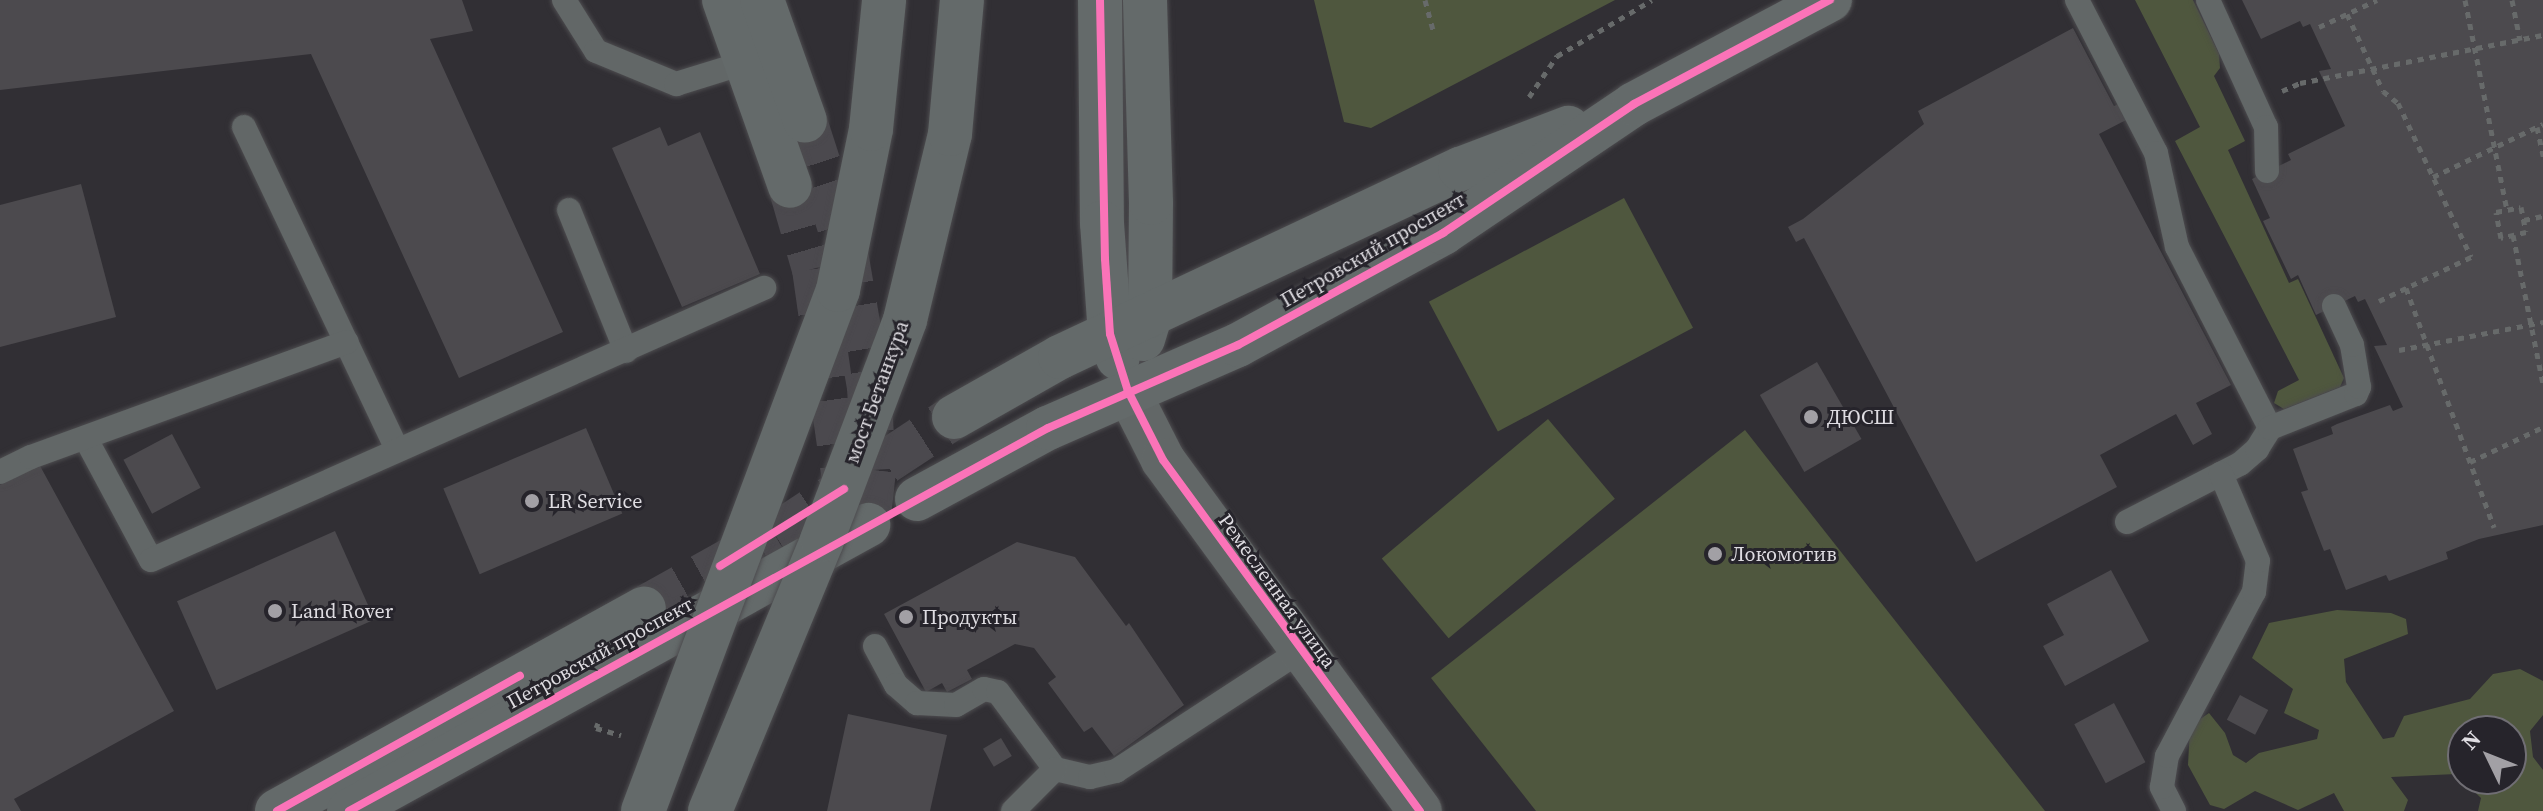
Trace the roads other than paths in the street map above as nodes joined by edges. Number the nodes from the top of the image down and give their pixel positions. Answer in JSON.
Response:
{"nodes":[{"id":1,"x":564,"y":0,"type":"edge"},
{"id":2,"x":724,"y":0,"type":"edge"},
{"id":3,"x":762,"y":0,"type":"edge"},
{"id":4,"x":884,"y":0,"type":"edge"},
{"id":5,"x":962,"y":0,"type":"edge"},
{"id":6,"x":1100,"y":0,"type":"edge"},
{"id":7,"x":1145,"y":0,"type":"edge"},
{"id":8,"x":1830,"y":0,"type":"edge"},
{"id":9,"x":2077,"y":0,"type":"edge"},
{"id":10,"x":2208,"y":0,"type":"edge"},
{"id":11,"x":747,"y":62,"type":"junction"},
{"id":12,"x":1634,"y":104,"type":"junction"},
{"id":13,"x":805,"y":121,"type":"tunnel mouth"},
{"id":14,"x":244,"y":127,"type":"dead end"},
{"id":15,"x":2267,"y":171,"type":"dead end"},
{"id":16,"x":790,"y":186,"type":"tunnel mouth"},
{"id":17,"x":569,"y":210,"type":"dead end"},
{"id":18,"x":764,"y":288,"type":"dead end"},
{"id":19,"x":2334,"y":306,"type":"dead end"},
{"id":20,"x":1150,"y":316,"type":"junction"},
{"id":21,"x":1110,"y":334,"type":"junction"},
{"id":22,"x":347,"y":342,"type":"junction"},
{"id":23,"x":626,"y":351,"type":"junction"},
{"id":24,"x":1128,"y":391,"type":"junction"},
{"id":25,"x":954,"y":417,"type":"tunnel mouth"},
{"id":26,"x":2270,"y":428,"type":"junction"},
{"id":27,"x":86,"y":439,"type":"junction"},
{"id":28,"x":397,"y":449,"type":"junction"},
{"id":29,"x":0,"y":472,"type":"edge"},
{"id":30,"x":2221,"y":474,"type":"junction"},
{"id":31,"x":917,"y":499,"type":"dead end"},
{"id":32,"x":2127,"y":522,"type":"dead end"},
{"id":33,"x":868,"y":525,"type":"tunnel mouth"},
{"id":34,"x":644,"y":608,"type":"tunnel mouth"},
{"id":35,"x":875,"y":646,"type":"dead end"},
{"id":36,"x":1300,"y":651,"type":"junction"},
{"id":37,"x":1055,"y":769,"type":"junction"},
{"id":38,"x":334,"y":803,"type":"edge"},
{"id":39,"x":277,"y":811,"type":"edge"},
{"id":40,"x":643,"y":811,"type":"edge"},
{"id":41,"x":710,"y":811,"type":"edge"},
{"id":42,"x":1013,"y":811,"type":"edge"},
{"id":43,"x":1420,"y":811,"type":"edge"},
{"id":44,"x":2174,"y":811,"type":"edge"}],
"edges":[{"from":1,"to":11,"type":"lane"},
{"from":2,"to":11,"type":"street"},
{"from":3,"to":13,"type":"street"},
{"from":4,"to":40,"type":"street","bridge":true},
{"from":5,"to":41,"type":"street","name":"мост Бетанкура","bridge":true},
{"from":6,"to":21,"type":"street","name":"Ремесленная улица"},
{"from":7,"to":20,"type":"street"},
{"from":8,"to":12,"type":"street","name":"Петровский проспект"},
{"from":9,"to":26,"type":"lane"},
{"from":10,"to":15,"type":"lane"},
{"from":11,"to":16,"type":"street"},
{"from":12,"to":20,"type":"street","name":"Петровский проспект"},
{"from":12,"to":24,"type":"street","name":"Петровский проспект"},
{"from":14,"to":22,"type":"lane"},
{"from":17,"to":23,"type":"lane"},
{"from":18,"to":23,"type":"lane"},
{"from":19,"to":26,"type":"lane"},
{"from":20,"to":21,"type":"street","name":"Петровский проспект"},
{"from":20,"to":24,"type":"street"},
{"from":21,"to":24,"type":"street","name":"Ремесленная улица"},
{"from":21,"to":25,"type":"street","name":"Петровский проспект"},
{"from":22,"to":27,"type":"lane"},
{"from":22,"to":28,"type":"lane"},
{"from":23,"to":28,"type":"lane"},
{"from":24,"to":31,"type":"street","name":"Петровский проспект"},
{"from":24,"to":36,"type":"street","name":"Ремесленная улица"},
{"from":26,"to":30,"type":"lane"},
{"from":27,"to":28,"type":"lane"},
{"from":27,"to":29,"type":"lane"},
{"from":30,"to":32,"type":"lane"},
{"from":30,"to":44,"type":"lane"},
{"from":33,"to":38,"type":"street","name":"Петровский проспект"},
{"from":34,"to":38,"type":"street","name":"Петровский проспект"},
{"from":35,"to":37,"type":"lane"},
{"from":36,"to":37,"type":"lane"},
{"from":36,"to":43,"type":"street","name":"Ремесленная улица"},
{"from":37,"to":42,"type":"lane"},
{"from":38,"to":39,"type":"street","name":"Петровский проспект"}]}
